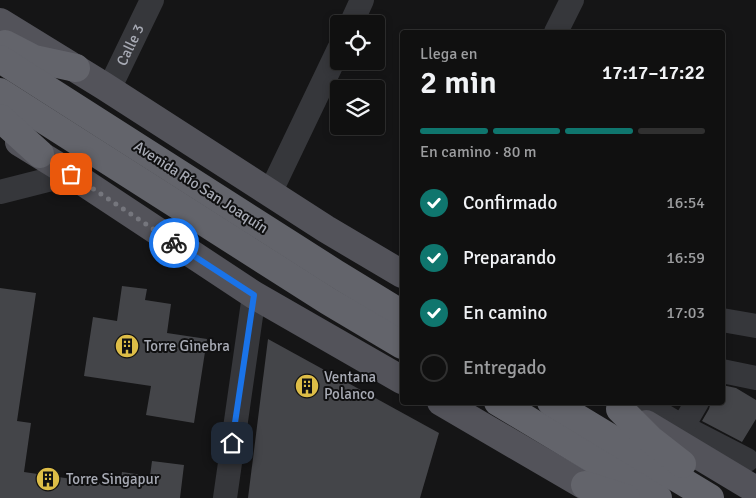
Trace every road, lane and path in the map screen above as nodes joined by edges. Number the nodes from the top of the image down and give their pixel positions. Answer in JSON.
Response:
{"nodes":[{"id":1,"x":152,"y":0,"type":"edge"},
{"id":2,"x":362,"y":0,"type":"edge"},
{"id":3,"x":572,"y":0,"type":"edge"},
{"id":4,"x":355,"y":15,"type":"edge"},
{"id":5,"x":0,"y":22,"type":"edge"},
{"id":6,"x":557,"y":30,"type":"edge"},
{"id":7,"x":0,"y":41,"type":"edge"},
{"id":8,"x":0,"y":59,"type":"edge"},
{"id":9,"x":76,"y":68,"type":"junction"},
{"id":10,"x":330,"y":68,"type":"edge"},
{"id":11,"x":109,"y":89,"type":"junction"},
{"id":12,"x":0,"y":92,"type":"edge"},
{"id":13,"x":0,"y":118,"type":"edge"},
{"id":14,"x":0,"y":131,"type":"edge"},
{"id":15,"x":40,"y":154,"type":"junction"},
{"id":16,"x":71,"y":174,"type":"junction"},
{"id":17,"x":0,"y":192,"type":"edge"},
{"id":18,"x":270,"y":193,"type":"junction"},
{"id":19,"x":400,"y":273,"type":"edge"},
{"id":20,"x":254,"y":295,"type":"junction"},
{"id":21,"x":400,"y":313,"type":"edge"},
{"id":22,"x":725,"y":321,"type":"edge"},
{"id":23,"x":756,"y":326,"type":"edge"},
{"id":24,"x":400,"y":345,"type":"edge"},
{"id":25,"x":725,"y":357,"type":"edge"},
{"id":26,"x":756,"y":363,"type":"edge"},
{"id":27,"x":725,"y":372,"type":"edge"},
{"id":28,"x":756,"y":378,"type":"edge"},
{"id":29,"x":400,"y":379,"type":"edge"},
{"id":30,"x":446,"y":405,"type":"edge"},
{"id":31,"x":503,"y":405,"type":"edge"},
{"id":32,"x":556,"y":405,"type":"edge"},
{"id":33,"x":625,"y":405,"type":"edge"},
{"id":34,"x":626,"y":405,"type":"edge"},
{"id":35,"x":695,"y":405,"type":"edge"},
{"id":36,"x":678,"y":434,"type":"junction"},
{"id":37,"x":749,"y":469,"type":"edge"},
{"id":38,"x":596,"y":491,"type":"edge"},
{"id":39,"x":709,"y":497,"type":"edge"},
{"id":40,"x":225,"y":498,"type":"edge"},
{"id":41,"x":626,"y":498,"type":"edge"},
{"id":42,"x":658,"y":498,"type":"edge"}],
"edges":[{"from":1,"to":11,"type":"street","name":"Calle 3"},
{"from":2,"to":4,"type":"street"},
{"from":3,"to":6,"type":"street"},
{"from":5,"to":9,"type":"main road"},
{"from":7,"to":9,"type":"highway"},
{"from":8,"to":21,"type":"highway","name":"Avenida Río San Joaquín"},
{"from":9,"to":11,"type":"main road"},
{"from":10,"to":18,"type":"street"},
{"from":11,"to":18,"type":"main road"},
{"from":12,"to":24,"type":"highway","name":"Avenida Río San Joaquín"},
{"from":13,"to":15,"type":"highway"},
{"from":14,"to":15,"type":"main road"},
{"from":15,"to":16,"type":"main road"},
{"from":16,"to":17,"type":"street"},
{"from":16,"to":20,"type":"main road"},
{"from":18,"to":19,"type":"main road"},
{"from":20,"to":29,"type":"main road"},
{"from":20,"to":40,"type":"street"},
{"from":22,"to":23,"type":"street"},
{"from":25,"to":26,"type":"street"},
{"from":27,"to":28,"type":"street"},
{"from":30,"to":38,"type":"main road"},
{"from":31,"to":42,"type":"highway"},
{"from":32,"to":39,"type":"highway"},
{"from":33,"to":39,"type":"highway"},
{"from":34,"to":36,"type":"main road"},
{"from":35,"to":36,"type":"street"},
{"from":36,"to":37,"type":"main road"},
{"from":38,"to":41,"type":"highway"}]}
